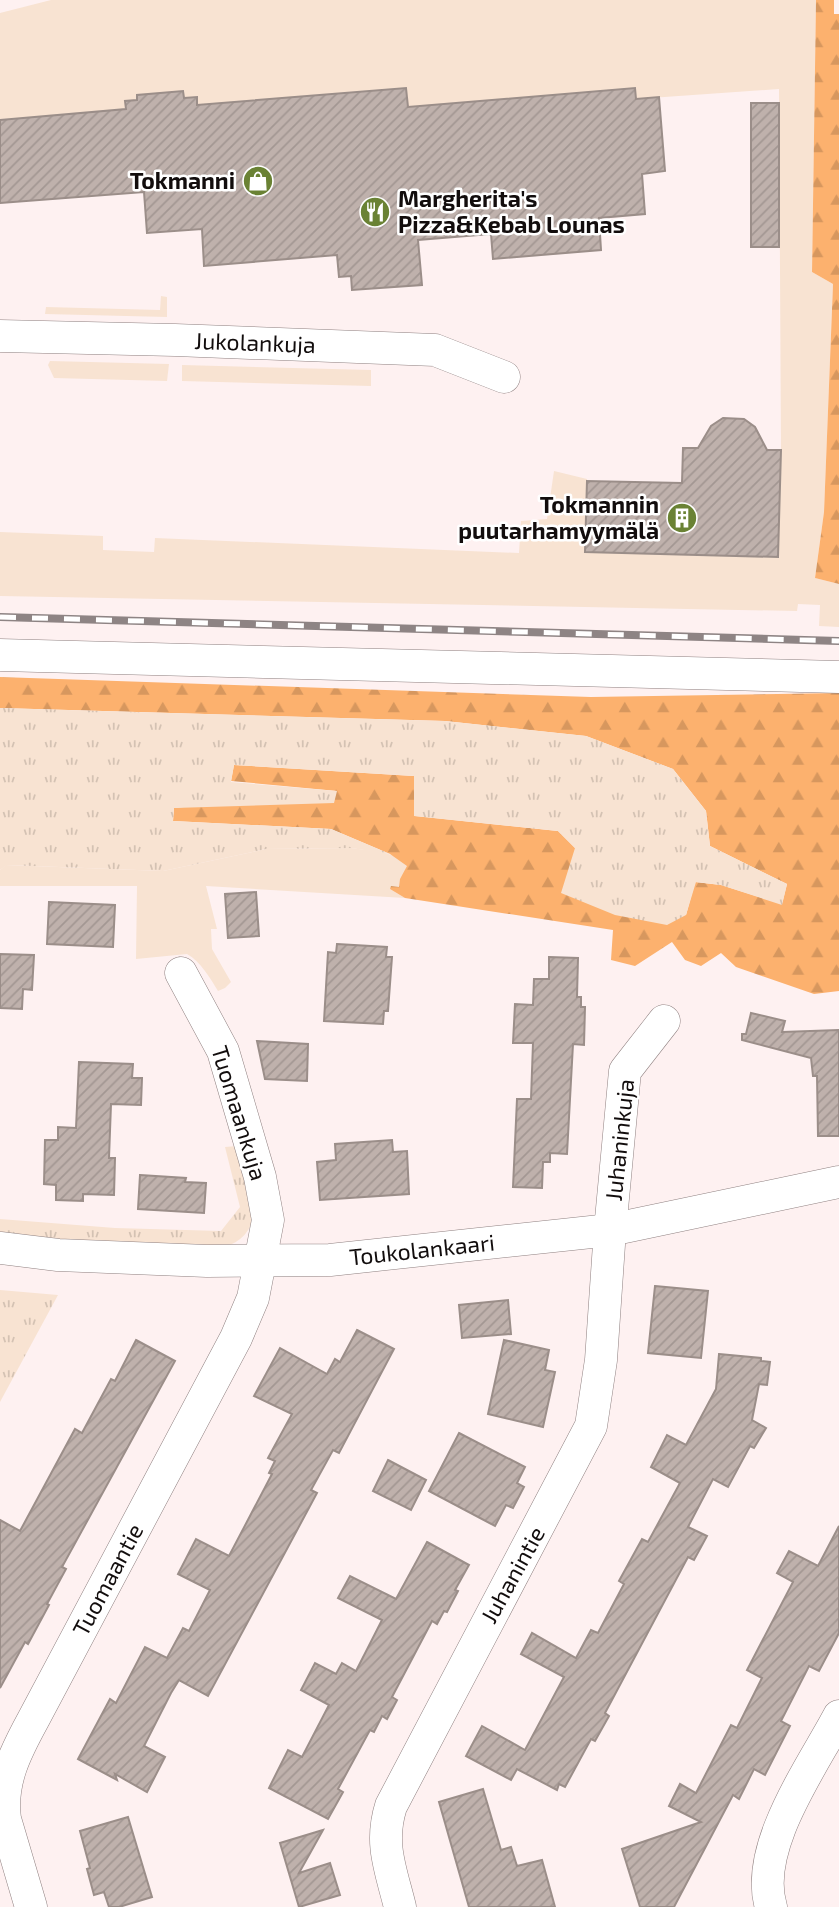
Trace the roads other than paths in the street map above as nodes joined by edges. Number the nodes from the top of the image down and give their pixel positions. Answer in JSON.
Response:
{"nodes":[{"id":1,"x":0,"y":336,"type":"edge"},
{"id":2,"x":504,"y":377,"type":"dead end"},
{"id":3,"x":0,"y":655,"type":"edge"},
{"id":4,"x":839,"y":677,"type":"edge"},
{"id":5,"x":181,"y":973,"type":"dead end"},
{"id":6,"x":664,"y":1021,"type":"dead end"},
{"id":7,"x":839,"y":1182,"type":"edge"},
{"id":8,"x":610,"y":1230,"type":"junction"},
{"id":9,"x":0,"y":1248,"type":"edge"},
{"id":10,"x":260,"y":1261,"type":"junction"},
{"id":11,"x":839,"y":1716,"type":"edge"},
{"id":12,"x":31,"y":1907,"type":"edge"},
{"id":13,"x":400,"y":1907,"type":"edge"},
{"id":14,"x":771,"y":1907,"type":"edge"}],
"edges":[{"from":1,"to":2,"type":"street","name":"Jukolankuja"},
{"from":3,"to":4,"type":"street"},
{"from":5,"to":10,"type":"street","name":"Tuomaankuja"},
{"from":6,"to":8,"type":"street","name":"Juhaninkuja"},
{"from":7,"to":8,"type":"street","name":"Toukolankaari"},
{"from":8,"to":10,"type":"street","name":"Toukolankaari"},
{"from":8,"to":13,"type":"street","name":"Juhanintie"},
{"from":9,"to":10,"type":"street","name":"Toukolankaari"},
{"from":10,"to":12,"type":"street","name":"Tuomaantie"},
{"from":11,"to":14,"type":"street"}]}
